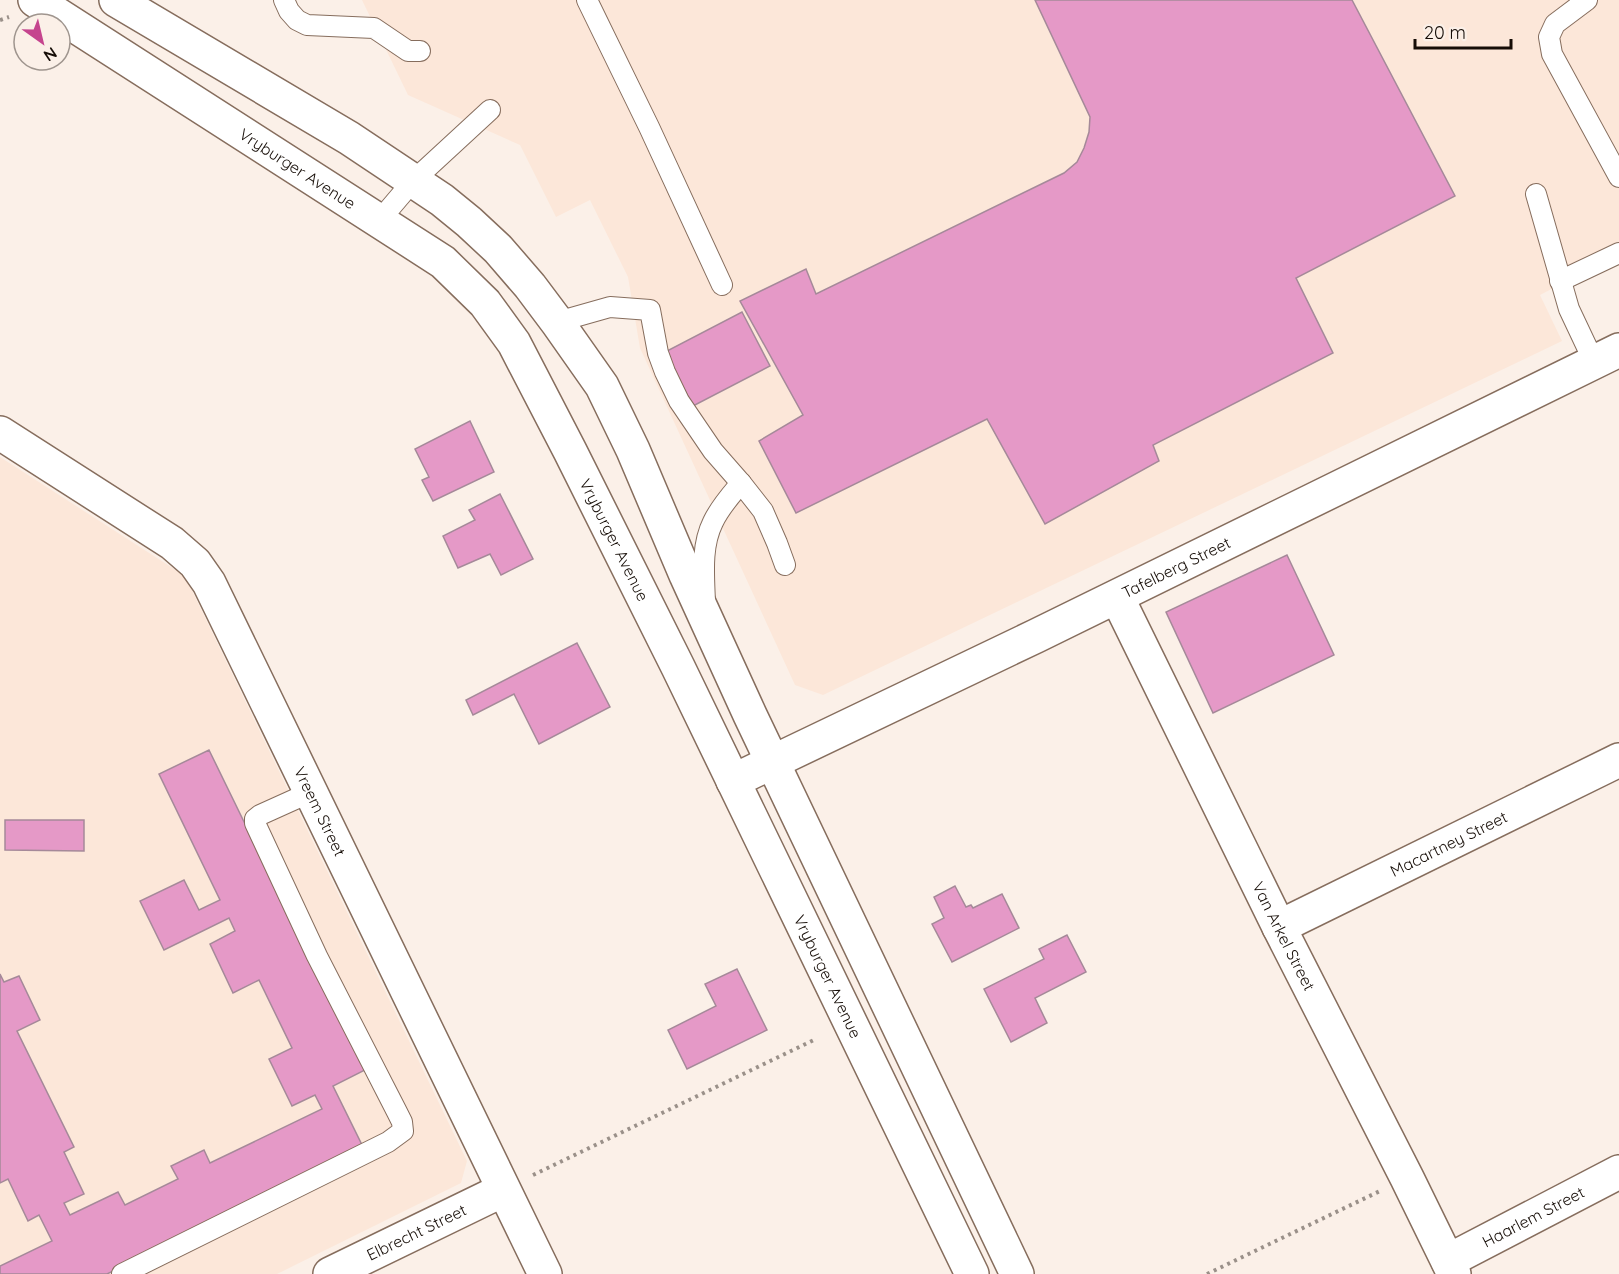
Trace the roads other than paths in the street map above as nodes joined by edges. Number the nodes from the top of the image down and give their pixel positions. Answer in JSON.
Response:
{"nodes":[{"id":1,"x":35,"y":0,"type":"edge"},
{"id":2,"x":116,"y":0,"type":"edge"},
{"id":3,"x":284,"y":0,"type":"edge"},
{"id":4,"x":587,"y":0,"type":"edge"},
{"id":5,"x":1587,"y":0,"type":"edge"},
{"id":6,"x":420,"y":51,"type":"dead end"},
{"id":7,"x":490,"y":110,"type":"dead end"},
{"id":8,"x":1617,"y":169,"type":"edge"},
{"id":9,"x":413,"y":181,"type":"junction"},
{"id":10,"x":1536,"y":194,"type":"dead end"},
{"id":11,"x":379,"y":221,"type":"junction"},
{"id":12,"x":1619,"y":253,"type":"edge"},
{"id":13,"x":1560,"y":281,"type":"junction"},
{"id":14,"x":722,"y":285,"type":"dead end"},
{"id":15,"x":557,"y":322,"type":"junction"},
{"id":16,"x":1607,"y":356,"type":"edge"},
{"id":17,"x":0,"y":433,"type":"edge"},
{"id":18,"x":741,"y":483,"type":"junction"},
{"id":19,"x":785,"y":565,"type":"dead end"},
{"id":20,"x":1117,"y":597,"type":"junction"},
{"id":21,"x":705,"y":617,"type":"junction"},
{"id":22,"x":1619,"y":760,"type":"edge"},
{"id":23,"x":773,"y":762,"type":"junction"},
{"id":24,"x":733,"y":781,"type":"junction"},
{"id":25,"x":311,"y":792,"type":"junction"},
{"id":26,"x":1279,"y":927,"type":"junction"},
{"id":27,"x":1619,"y":1172,"type":"edge"},
{"id":28,"x":514,"y":1185,"type":"junction"},
{"id":29,"x":1451,"y":1268,"type":"edge"},
{"id":30,"x":122,"y":1274,"type":"edge"},
{"id":31,"x":330,"y":1274,"type":"edge"},
{"id":32,"x":545,"y":1274,"type":"edge"},
{"id":33,"x":972,"y":1274,"type":"edge"},
{"id":34,"x":1017,"y":1274,"type":"edge"}],
"edges":[{"from":1,"to":11,"type":"street","name":"Vryburger Avenue"},
{"from":2,"to":9,"type":"street"},
{"from":3,"to":6,"type":"lane"},
{"from":4,"to":14,"type":"lane"},
{"from":5,"to":8,"type":"lane"},
{"from":7,"to":9,"type":"lane"},
{"from":9,"to":11,"type":"lane"},
{"from":9,"to":15,"type":"street"},
{"from":10,"to":13,"type":"lane"},
{"from":11,"to":24,"type":"street","name":"Vryburger Avenue"},
{"from":12,"to":13,"type":"lane"},
{"from":13,"to":16,"type":"lane"},
{"from":15,"to":18,"type":"lane"},
{"from":15,"to":21,"type":"street"},
{"from":16,"to":20,"type":"street","name":"Tafelberg Street"},
{"from":17,"to":25,"type":"street","name":"Vreem Street"},
{"from":18,"to":19,"type":"lane"},
{"from":18,"to":21,"type":"lane"},
{"from":20,"to":23,"type":"street","name":"Tafelberg Street"},
{"from":20,"to":26,"type":"street","name":"Van Arkel Street"},
{"from":21,"to":23,"type":"street"},
{"from":22,"to":26,"type":"street","name":"Macartney Street"},
{"from":23,"to":24,"type":"street","name":"Tafelberg Street"},
{"from":23,"to":34,"type":"street"},
{"from":24,"to":33,"type":"street","name":"Vryburger Avenue"},
{"from":25,"to":28,"type":"street","name":"Vreem Street"},
{"from":25,"to":30,"type":"lane"},
{"from":26,"to":29,"type":"street","name":"Van Arkel Street"},
{"from":27,"to":29,"type":"street","name":"Haarlem Street"},
{"from":28,"to":31,"type":"street","name":"Elbrecht Street"},
{"from":28,"to":32,"type":"street","name":"Vreem Street"}]}
